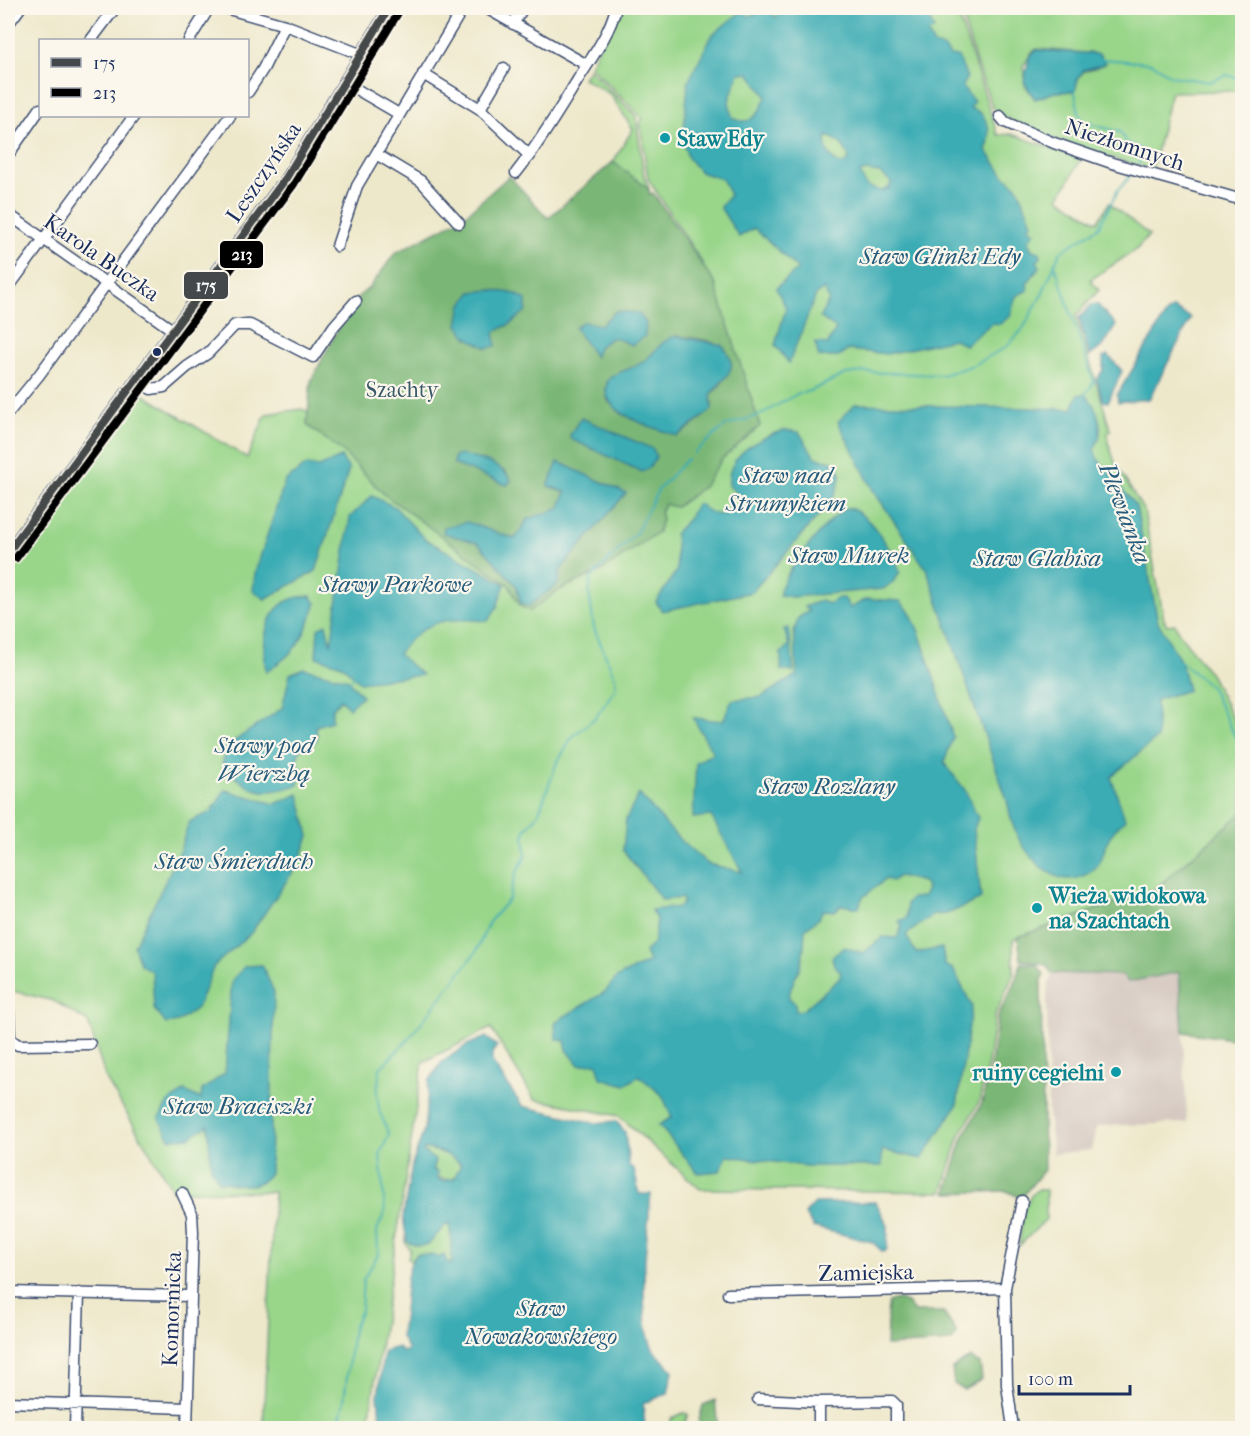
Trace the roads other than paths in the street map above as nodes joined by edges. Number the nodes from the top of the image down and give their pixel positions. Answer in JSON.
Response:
{"nodes":[{"id":1,"x":20,"y":8,"type":"edge"},
{"id":2,"x":115,"y":8,"type":"edge"},
{"id":3,"x":209,"y":8,"type":"edge"},
{"id":4,"x":225,"y":8,"type":"edge"},
{"id":5,"x":388,"y":8,"type":"edge"},
{"id":6,"x":463,"y":8,"type":"edge"},
{"id":7,"x":486,"y":8,"type":"edge"},
{"id":8,"x":523,"y":8,"type":"edge"},
{"id":9,"x":616,"y":8,"type":"edge"},
{"id":10,"x":8,"y":24,"type":"edge"},
{"id":11,"x":513,"y":24,"type":"junction"},
{"id":12,"x":285,"y":25,"type":"junction"},
{"id":13,"x":92,"y":39,"type":"edge"},
{"id":14,"x":190,"y":39,"type":"edge"},
{"id":15,"x":360,"y":54,"type":"junction"},
{"id":16,"x":587,"y":65,"type":"junction"},
{"id":17,"x":504,"y":68,"type":"dead end"},
{"id":18,"x":423,"y":74,"type":"junction"},
{"id":19,"x":344,"y":82,"type":"junction"},
{"id":20,"x":249,"y":90,"type":"edge"},
{"id":21,"x":480,"y":109,"type":"junction"},
{"id":22,"x":39,"y":110,"type":"edge"},
{"id":23,"x":399,"y":114,"type":"junction"},
{"id":24,"x":1000,"y":116,"type":"dead end"},
{"id":25,"x":133,"y":117,"type":"edge"},
{"id":26,"x":229,"y":117,"type":"edge"},
{"id":27,"x":376,"y":154,"type":"junction"},
{"id":28,"x":8,"y":155,"type":"edge"},
{"id":29,"x":530,"y":156,"type":"junction"},
{"id":30,"x":516,"y":173,"type":"dead end"},
{"id":31,"x":1242,"y":200,"type":"edge"},
{"id":32,"x":8,"y":214,"type":"edge"},
{"id":33,"x":459,"y":223,"type":"dead end"},
{"id":34,"x":44,"y":241,"type":"junction"},
{"id":35,"x":337,"y":246,"type":"dead end"},
{"id":36,"x":106,"y":285,"type":"junction"},
{"id":37,"x":8,"y":288,"type":"edge"},
{"id":38,"x":356,"y":301,"type":"dead end"},
{"id":39,"x":174,"y":331,"type":"junction"},
{"id":40,"x":137,"y":380,"type":"junction"},
{"id":41,"x":8,"y":413,"type":"edge"},
{"id":42,"x":8,"y":552,"type":"edge"},
{"id":43,"x":8,"y":997,"type":"edge"},
{"id":44,"x":90,"y":1044,"type":"dead end"},
{"id":45,"x":182,"y":1193,"type":"dead end"},
{"id":46,"x":1022,"y":1201,"type":"dead end"},
{"id":47,"x":1005,"y":1288,"type":"junction"},
{"id":48,"x":8,"y":1292,"type":"edge"},
{"id":49,"x":80,"y":1293,"type":"junction"},
{"id":50,"x":728,"y":1294,"type":"dead end"},
{"id":51,"x":190,"y":1296,"type":"junction"},
{"id":52,"x":758,"y":1399,"type":"dead end"},
{"id":53,"x":8,"y":1402,"type":"edge"},
{"id":54,"x":819,"y":1402,"type":"junction"},
{"id":55,"x":75,"y":1404,"type":"junction"},
{"id":56,"x":187,"y":1408,"type":"junction"},
{"id":57,"x":75,"y":1428,"type":"edge"},
{"id":58,"x":187,"y":1428,"type":"edge"},
{"id":59,"x":819,"y":1428,"type":"edge"},
{"id":60,"x":896,"y":1428,"type":"edge"},
{"id":61,"x":1013,"y":1428,"type":"edge"}],
"edges":[{"from":1,"to":10,"type":"street"},
{"from":2,"to":13,"type":"street"},
{"from":3,"to":14,"type":"street"},
{"from":4,"to":12,"type":"street"},
{"from":5,"to":15,"type":"street","name":"Leszczyńska"},
{"from":6,"to":18,"type":"street"},
{"from":7,"to":11,"type":"street"},
{"from":8,"to":11,"type":"street"},
{"from":9,"to":16,"type":"street"},
{"from":11,"to":16,"type":"street"},
{"from":12,"to":15,"type":"street"},
{"from":12,"to":20,"type":"street"},
{"from":15,"to":19,"type":"street","name":"Leszczyńska"},
{"from":16,"to":29,"type":"street"},
{"from":17,"to":21,"type":"street"},
{"from":18,"to":21,"type":"street"},
{"from":18,"to":23,"type":"street"},
{"from":19,"to":23,"type":"street"},
{"from":19,"to":39,"type":"street","name":"Leszczyńska"},
{"from":21,"to":29,"type":"street"},
{"from":22,"to":28,"type":"street"},
{"from":23,"to":27,"type":"street"},
{"from":24,"to":31,"type":"street","name":"Niezłomnych"},
{"from":25,"to":34,"type":"street"},
{"from":26,"to":36,"type":"street"},
{"from":27,"to":33,"type":"street"},
{"from":27,"to":35,"type":"street"},
{"from":29,"to":30,"type":"street"},
{"from":32,"to":34,"type":"street","name":"Karola Buczka"},
{"from":34,"to":36,"type":"street","name":"Karola Buczka"},
{"from":34,"to":37,"type":"street"},
{"from":36,"to":39,"type":"street","name":"Karola Buczka"},
{"from":36,"to":41,"type":"street"},
{"from":38,"to":40,"type":"street"},
{"from":39,"to":40,"type":"street","name":"Leszczyńska"},
{"from":40,"to":42,"type":"street","name":"Leszczyńska"},
{"from":43,"to":44,"type":"street"},
{"from":45,"to":51,"type":"street","name":"Komornicka"},
{"from":46,"to":47,"type":"street"},
{"from":47,"to":50,"type":"street","name":"Zamiejska"},
{"from":47,"to":61,"type":"street"},
{"from":48,"to":49,"type":"street"},
{"from":49,"to":51,"type":"street"},
{"from":49,"to":55,"type":"street"},
{"from":51,"to":56,"type":"street","name":"Komornicka"},
{"from":52,"to":54,"type":"street"},
{"from":53,"to":55,"type":"street"},
{"from":54,"to":59,"type":"street"},
{"from":54,"to":60,"type":"street"},
{"from":55,"to":56,"type":"street"},
{"from":55,"to":57,"type":"street"},
{"from":56,"to":58,"type":"street","name":"Komornicka"}]}
